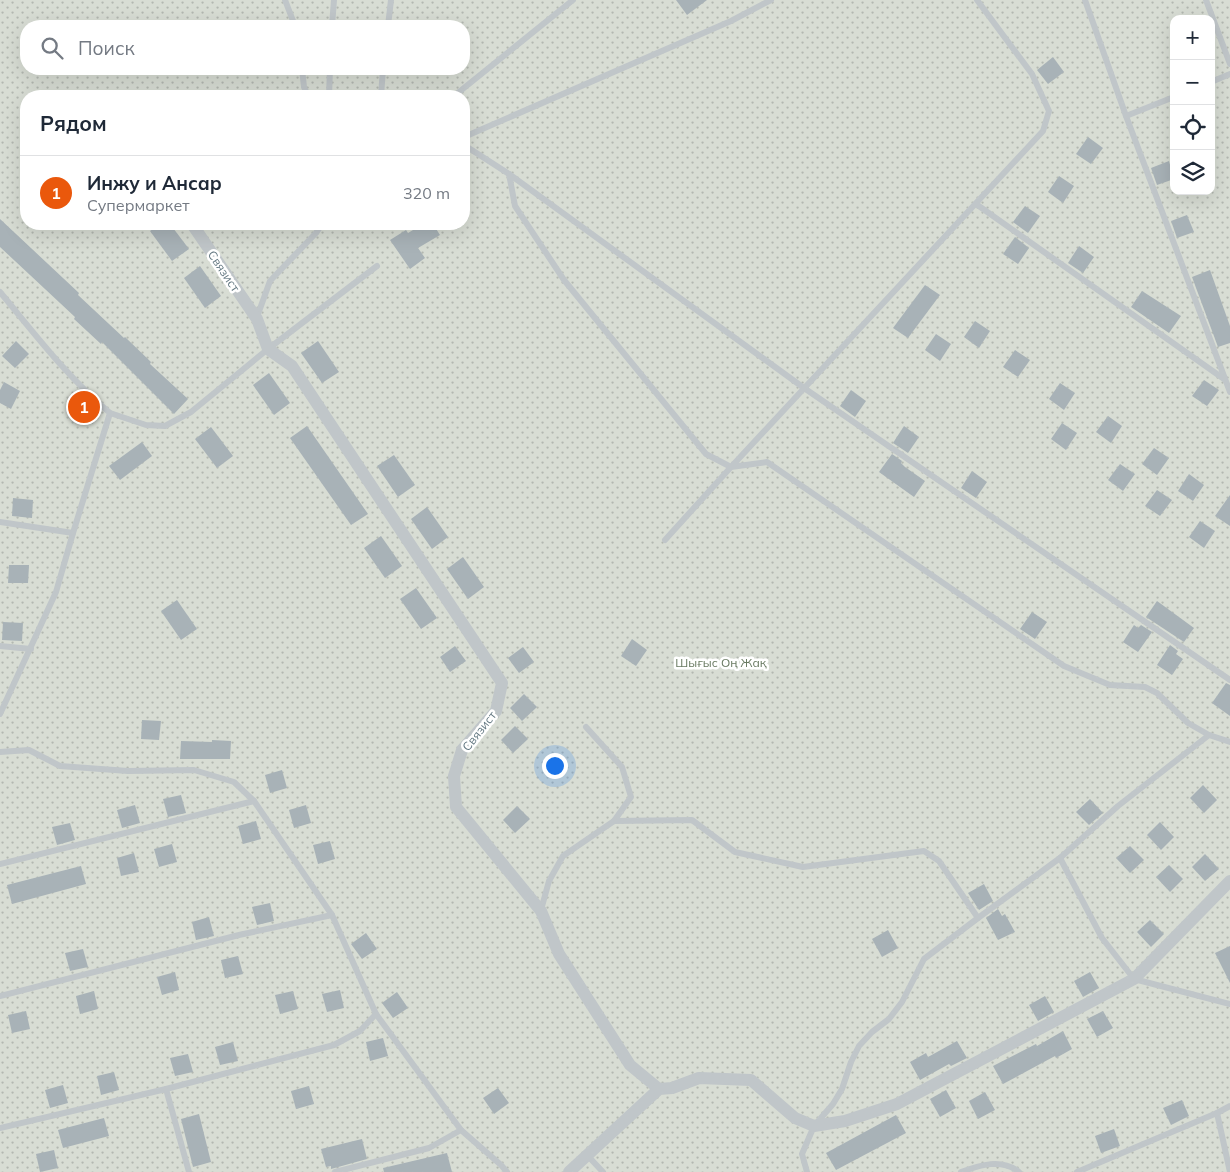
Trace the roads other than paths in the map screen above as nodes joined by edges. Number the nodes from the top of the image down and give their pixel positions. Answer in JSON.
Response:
{"nodes":[{"id":1,"x":285,"y":0,"type":"edge"},
{"id":2,"x":334,"y":0,"type":"edge"},
{"id":3,"x":391,"y":0,"type":"edge"},
{"id":4,"x":573,"y":0,"type":"edge"},
{"id":5,"x":771,"y":0,"type":"edge"},
{"id":6,"x":977,"y":0,"type":"edge"},
{"id":7,"x":1084,"y":0,"type":"edge"},
{"id":8,"x":1206,"y":0,"type":"edge"},
{"id":9,"x":293,"y":20,"type":"edge"},
{"id":10,"x":332,"y":20,"type":"edge"},
{"id":11,"x":389,"y":20,"type":"edge"},
{"id":12,"x":1230,"y":64,"type":"edge"},
{"id":13,"x":1230,"y":74,"type":"edge"},
{"id":14,"x":303,"y":75,"type":"edge"},
{"id":15,"x":330,"y":75,"type":"edge"},
{"id":16,"x":383,"y":75,"type":"edge"},
{"id":17,"x":1215,"y":80,"type":"edge"},
{"id":18,"x":305,"y":90,"type":"edge"},
{"id":19,"x":329,"y":90,"type":"edge"},
{"id":20,"x":381,"y":90,"type":"edge"},
{"id":21,"x":461,"y":90,"type":"edge"},
{"id":22,"x":1170,"y":99,"type":"edge"},
{"id":23,"x":1126,"y":116,"type":"junction"},
{"id":24,"x":470,"y":134,"type":"edge"},
{"id":25,"x":470,"y":149,"type":"edge"},
{"id":26,"x":509,"y":174,"type":"junction"},
{"id":27,"x":976,"y":204,"type":"junction"},
{"id":28,"x":196,"y":230,"type":"edge"},
{"id":29,"x":318,"y":230,"type":"edge"},
{"id":30,"x":378,"y":266,"type":"dead end"},
{"id":31,"x":0,"y":292,"type":"edge"},
{"id":32,"x":257,"y":318,"type":"junction"},
{"id":33,"x":268,"y":349,"type":"junction"},
{"id":34,"x":1225,"y":379,"type":"junction"},
{"id":35,"x":804,"y":388,"type":"junction"},
{"id":36,"x":1230,"y":392,"type":"edge"},
{"id":37,"x":110,"y":413,"type":"junction"},
{"id":38,"x":731,"y":466,"type":"junction"},
{"id":39,"x":0,"y":522,"type":"edge"},
{"id":40,"x":73,"y":533,"type":"junction"},
{"id":41,"x":665,"y":540,"type":"dead end"},
{"id":42,"x":0,"y":646,"type":"edge"},
{"id":43,"x":31,"y":649,"type":"junction"},
{"id":44,"x":1230,"y":680,"type":"edge"},
{"id":45,"x":0,"y":714,"type":"edge"},
{"id":46,"x":586,"y":727,"type":"dead end"},
{"id":47,"x":1209,"y":736,"type":"junction"},
{"id":48,"x":1230,"y":742,"type":"edge"},
{"id":49,"x":0,"y":752,"type":"edge"},
{"id":50,"x":254,"y":802,"type":"junction"},
{"id":51,"x":614,"y":820,"type":"junction"},
{"id":52,"x":1060,"y":858,"type":"junction"},
{"id":53,"x":0,"y":864,"type":"edge"},
{"id":54,"x":1230,"y":881,"type":"edge"},
{"id":55,"x":541,"y":911,"type":"junction"},
{"id":56,"x":332,"y":915,"type":"junction"},
{"id":57,"x":978,"y":918,"type":"junction"},
{"id":58,"x":1134,"y":978,"type":"junction"},
{"id":59,"x":0,"y":996,"type":"edge"},
{"id":60,"x":1230,"y":1004,"type":"edge"},
{"id":61,"x":376,"y":1014,"type":"junction"},
{"id":62,"x":166,"y":1089,"type":"junction"},
{"id":63,"x":659,"y":1089,"type":"junction"},
{"id":64,"x":1230,"y":1106,"type":"edge"},
{"id":65,"x":1217,"y":1114,"type":"junction"},
{"id":66,"x":814,"y":1126,"type":"junction"},
{"id":67,"x":0,"y":1128,"type":"edge"},
{"id":68,"x":461,"y":1130,"type":"junction"},
{"id":69,"x":587,"y":1155,"type":"junction"},
{"id":70,"x":189,"y":1172,"type":"edge"},
{"id":71,"x":335,"y":1172,"type":"edge"},
{"id":72,"x":507,"y":1172,"type":"edge"},
{"id":73,"x":568,"y":1172,"type":"edge"},
{"id":74,"x":603,"y":1172,"type":"edge"},
{"id":75,"x":807,"y":1172,"type":"edge"},
{"id":76,"x":961,"y":1172,"type":"edge"},
{"id":77,"x":1019,"y":1172,"type":"edge"},
{"id":78,"x":1077,"y":1172,"type":"edge"},
{"id":79,"x":1230,"y":1172,"type":"edge"}],
"edges":[{"from":1,"to":9,"type":"lane"},
{"from":2,"to":10,"type":"lane"},
{"from":3,"to":11,"type":"lane"},
{"from":4,"to":21,"type":"lane"},
{"from":5,"to":24,"type":"lane"},
{"from":6,"to":27,"type":"lane"},
{"from":7,"to":23,"type":"lane"},
{"from":8,"to":12,"type":"lane"},
{"from":13,"to":17,"type":"lane"},
{"from":14,"to":18,"type":"lane"},
{"from":15,"to":19,"type":"lane"},
{"from":16,"to":20,"type":"lane"},
{"from":22,"to":23,"type":"lane"},
{"from":23,"to":34,"type":"lane"},
{"from":25,"to":26,"type":"lane"},
{"from":26,"to":35,"type":"lane"},
{"from":26,"to":38,"type":"lane"},
{"from":27,"to":34,"type":"lane"},
{"from":27,"to":35,"type":"lane"},
{"from":28,"to":32,"type":"street","name":"Связист"},
{"from":29,"to":32,"type":"lane"},
{"from":30,"to":33,"type":"lane"},
{"from":31,"to":37,"type":"lane"},
{"from":32,"to":33,"type":"street","name":"Связист"},
{"from":33,"to":37,"type":"lane"},
{"from":33,"to":55,"type":"street","name":"Связист"},
{"from":34,"to":36,"type":"lane"},
{"from":35,"to":38,"type":"lane"},
{"from":35,"to":44,"type":"lane"},
{"from":37,"to":40,"type":"lane"},
{"from":38,"to":41,"type":"lane"},
{"from":38,"to":47,"type":"lane"},
{"from":39,"to":40,"type":"lane"},
{"from":40,"to":43,"type":"lane"},
{"from":42,"to":43,"type":"lane"},
{"from":43,"to":45,"type":"lane"},
{"from":46,"to":51,"type":"lane"},
{"from":47,"to":48,"type":"lane"},
{"from":47,"to":52,"type":"lane"},
{"from":49,"to":50,"type":"lane"},
{"from":50,"to":53,"type":"lane"},
{"from":50,"to":56,"type":"lane"},
{"from":51,"to":55,"type":"lane"},
{"from":51,"to":57,"type":"lane"},
{"from":52,"to":57,"type":"lane"},
{"from":52,"to":58,"type":"lane"},
{"from":54,"to":58,"type":"street"},
{"from":55,"to":63,"type":"street","name":"Связист"},
{"from":56,"to":59,"type":"lane"},
{"from":56,"to":61,"type":"lane"},
{"from":57,"to":66,"type":"lane"},
{"from":58,"to":60,"type":"lane"},
{"from":58,"to":66,"type":"street"},
{"from":61,"to":62,"type":"lane"},
{"from":61,"to":68,"type":"lane"},
{"from":62,"to":67,"type":"lane"},
{"from":62,"to":70,"type":"lane"},
{"from":63,"to":66,"type":"street"},
{"from":63,"to":69,"type":"street"},
{"from":64,"to":65,"type":"lane"},
{"from":65,"to":78,"type":"lane"},
{"from":65,"to":79,"type":"lane"},
{"from":66,"to":75,"type":"lane"},
{"from":68,"to":71,"type":"lane"},
{"from":68,"to":72,"type":"lane"},
{"from":69,"to":73,"type":"street"},
{"from":69,"to":74,"type":"lane"},
{"from":76,"to":77,"type":"lane"}]}
